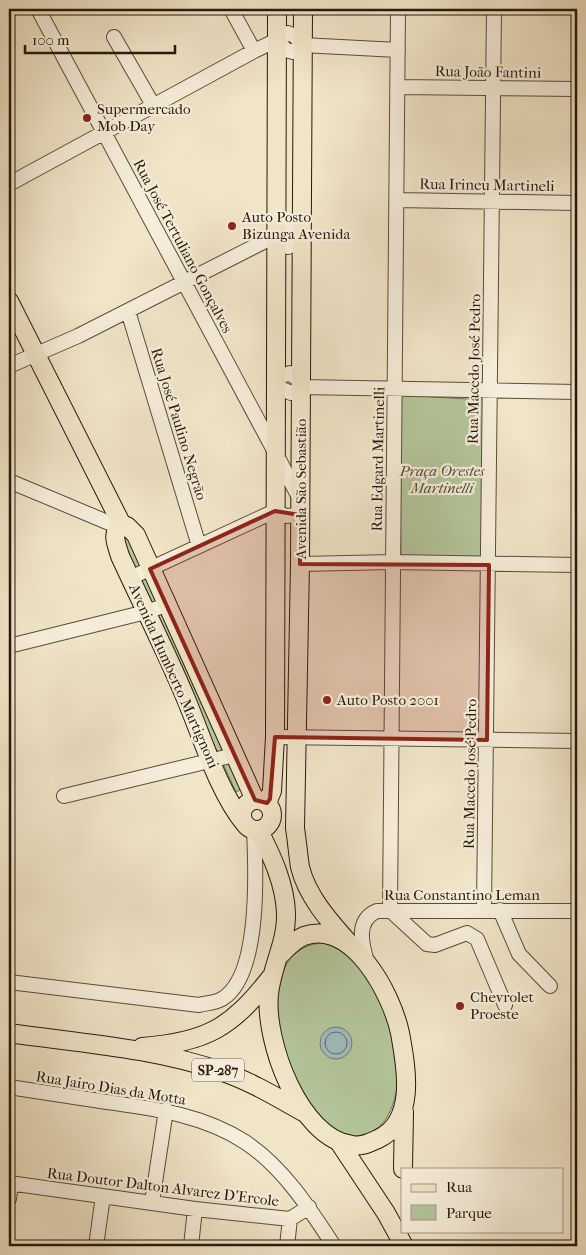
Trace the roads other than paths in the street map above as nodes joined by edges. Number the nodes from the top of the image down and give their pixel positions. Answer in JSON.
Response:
{"nodes":[{"id":1,"x":38,"y":9,"type":"edge"},
{"id":2,"x":231,"y":9,"type":"edge"},
{"id":3,"x":277,"y":9,"type":"edge"},
{"id":4,"x":303,"y":9,"type":"edge"},
{"id":5,"x":398,"y":9,"type":"edge"},
{"id":6,"x":494,"y":9,"type":"edge"},
{"id":7,"x":114,"y":36,"type":"dead end"},
{"id":8,"x":277,"y":40,"type":"junction"},
{"id":9,"x":302,"y":45,"type":"junction"},
{"id":10,"x":254,"y":50,"type":"junction"},
{"id":11,"x":398,"y":50,"type":"junction"},
{"id":12,"x":398,"y":87,"type":"junction"},
{"id":13,"x":493,"y":88,"type":"junction"},
{"id":14,"x":577,"y":89,"type":"edge"},
{"id":15,"x":153,"y":105,"type":"junction"},
{"id":16,"x":104,"y":132,"type":"junction"},
{"id":17,"x":9,"y":184,"type":"edge"},
{"id":18,"x":397,"y":200,"type":"junction"},
{"id":19,"x":492,"y":202,"type":"junction"},
{"id":20,"x":577,"y":203,"type":"edge"},
{"id":21,"x":277,"y":236,"type":"junction"},
{"id":22,"x":302,"y":236,"type":"junction"},
{"id":23,"x":184,"y":282,"type":"junction"},
{"id":24,"x":9,"y":301,"type":"edge"},
{"id":25,"x":128,"y":311,"type":"junction"},
{"id":26,"x":36,"y":354,"type":"junction"},
{"id":27,"x":9,"y":366,"type":"edge"},
{"id":28,"x":276,"y":383,"type":"junction"},
{"id":29,"x":301,"y":387,"type":"junction"},
{"id":30,"x":395,"y":389,"type":"junction"},
{"id":31,"x":490,"y":391,"type":"junction"},
{"id":32,"x":577,"y":392,"type":"edge"},
{"id":33,"x":277,"y":456,"type":"junction"},
{"id":34,"x":9,"y":481,"type":"edge"},
{"id":35,"x":300,"y":507,"type":"junction"},
{"id":36,"x":275,"y":511,"type":"junction"},
{"id":37,"x":120,"y":526,"type":"junction"},
{"id":38,"x":199,"y":546,"type":"junction"},
{"id":39,"x":393,"y":562,"type":"junction"},
{"id":40,"x":300,"y":564,"type":"junction"},
{"id":41,"x":489,"y":565,"type":"junction"},
{"id":42,"x":577,"y":565,"type":"edge"},
{"id":43,"x":150,"y":569,"type":"junction"},
{"id":44,"x":130,"y":578,"type":"junction"},
{"id":45,"x":166,"y":605,"type":"junction"},
{"id":46,"x":146,"y":612,"type":"junction"},
{"id":47,"x":9,"y":646,"type":"edge"},
{"id":48,"x":275,"y":691,"type":"junction"},
{"id":49,"x":297,"y":691,"type":"junction"},
{"id":50,"x":275,"y":737,"type":"junction"},
{"id":51,"x":296,"y":737,"type":"junction"},
{"id":52,"x":392,"y":738,"type":"junction"},
{"id":53,"x":487,"y":740,"type":"junction"},
{"id":54,"x":577,"y":741,"type":"edge"},
{"id":55,"x":234,"y":755,"type":"junction"},
{"id":56,"x":212,"y":762,"type":"junction"},
{"id":57,"x":64,"y":796,"type":"dead end"},
{"id":58,"x":260,"y":822,"type":"junction"},
{"id":59,"x":298,"y":852,"type":"junction"},
{"id":60,"x":390,"y":910,"type":"junction"},
{"id":61,"x":484,"y":910,"type":"junction"},
{"id":62,"x":500,"y":910,"type":"junction"},
{"id":63,"x":577,"y":911,"type":"edge"},
{"id":64,"x":280,"y":955,"type":"junction"},
{"id":65,"x":362,"y":957,"type":"junction"},
{"id":66,"x":273,"y":974,"type":"junction"},
{"id":67,"x":9,"y":982,"type":"edge"},
{"id":68,"x":550,"y":986,"type":"dead end"},
{"id":69,"x":505,"y":1005,"type":"dead end"},
{"id":70,"x":9,"y":1034,"type":"edge"},
{"id":71,"x":121,"y":1048,"type":"junction"},
{"id":72,"x":9,"y":1087,"type":"edge"},
{"id":73,"x":404,"y":1106,"type":"junction"},
{"id":74,"x":166,"y":1110,"type":"junction"},
{"id":75,"x":307,"y":1115,"type":"junction"},
{"id":76,"x":338,"y":1142,"type":"junction"},
{"id":77,"x":402,"y":1168,"type":"edge"},
{"id":78,"x":10,"y":1183,"type":"edge"},
{"id":79,"x":103,"y":1196,"type":"junction"},
{"id":80,"x":9,"y":1199,"type":"edge"},
{"id":81,"x":152,"y":1202,"type":"junction"},
{"id":82,"x":309,"y":1207,"type":"junction"},
{"id":83,"x":195,"y":1209,"type":"junction"},
{"id":84,"x":290,"y":1219,"type":"junction"},
{"id":85,"x":410,"y":1232,"type":"edge"},
{"id":86,"x":96,"y":1246,"type":"edge"},
{"id":87,"x":191,"y":1246,"type":"edge"},
{"id":88,"x":287,"y":1246,"type":"edge"},
{"id":89,"x":334,"y":1246,"type":"edge"},
{"id":90,"x":404,"y":1246,"type":"edge"},
{"id":91,"x":413,"y":1246,"type":"edge"}],
"edges":[{"from":1,"to":16,"type":"street","name":"Rua José Tertuliano Gonçalves"},
{"from":2,"to":10,"type":"street"},
{"from":3,"to":8,"type":"main road","name":"Avenida São Sebastião"},
{"from":4,"to":9,"type":"main road","name":"Avenida São Sebastião"},
{"from":5,"to":11,"type":"street","name":"Rua Edgard Martinelli"},
{"from":6,"to":13,"type":"street","name":"Rua Macedo José Pedro"},
{"from":7,"to":15,"type":"street"},
{"from":8,"to":9,"type":"street"},
{"from":8,"to":10,"type":"street"},
{"from":8,"to":21,"type":"main road","name":"Avenida São Sebastião"},
{"from":9,"to":11,"type":"street"},
{"from":9,"to":22,"type":"main road","name":"Avenida São Sebastião"},
{"from":10,"to":15,"type":"street"},
{"from":11,"to":12,"type":"street","name":"Rua Edgard Martinelli"},
{"from":12,"to":13,"type":"street","name":"Rua João Fantini"},
{"from":12,"to":18,"type":"street","name":"Rua Edgard Martinelli"},
{"from":13,"to":14,"type":"street","name":"Rua João Fantini"},
{"from":13,"to":19,"type":"street","name":"Rua Macedo José Pedro"},
{"from":15,"to":16,"type":"street"},
{"from":16,"to":17,"type":"street"},
{"from":16,"to":23,"type":"street","name":"Rua José Tertuliano Gonçalves"},
{"from":18,"to":19,"type":"street","name":"Rua Irineu Martineli"},
{"from":18,"to":30,"type":"street","name":"Rua Edgard Martinelli"},
{"from":19,"to":20,"type":"street","name":"Rua Irineu Martineli"},
{"from":19,"to":31,"type":"street","name":"Rua Macedo José Pedro"},
{"from":21,"to":22,"type":"street"},
{"from":21,"to":23,"type":"street"},
{"from":21,"to":28,"type":"main road","name":"Avenida São Sebastião"},
{"from":22,"to":29,"type":"main road","name":"Avenida São Sebastião"},
{"from":23,"to":25,"type":"street"},
{"from":23,"to":33,"type":"street","name":"Rua José Tertuliano Gonçalves"},
{"from":24,"to":26,"type":"main road","name":"Avenida Humberto Martignoni"},
{"from":25,"to":26,"type":"street"},
{"from":25,"to":38,"type":"street","name":"Rua José Paulino Negrão"},
{"from":26,"to":27,"type":"street"},
{"from":26,"to":37,"type":"main road","name":"Avenida Humberto Martignoni"},
{"from":28,"to":29,"type":"street"},
{"from":28,"to":33,"type":"main road","name":"Avenida São Sebastião"},
{"from":29,"to":30,"type":"street"},
{"from":29,"to":35,"type":"main road","name":"Avenida São Sebastião"},
{"from":30,"to":31,"type":"street"},
{"from":30,"to":39,"type":"street","name":"Rua Edgard Martinelli"},
{"from":31,"to":32,"type":"street"},
{"from":31,"to":41,"type":"street","name":"Rua Macedo José Pedro"},
{"from":33,"to":35,"type":"street","name":"Rua José Tertuliano Gonçalves"},
{"from":33,"to":36,"type":"main road","name":"Avenida São Sebastião"},
{"from":34,"to":37,"type":"street"},
{"from":35,"to":36,"type":"street"},
{"from":35,"to":40,"type":"main road","name":"Avenida São Sebastião"},
{"from":36,"to":38,"type":"street"},
{"from":36,"to":48,"type":"main road","name":"Avenida São Sebastião"},
{"from":37,"to":43,"type":"main road","name":"Avenida Humberto Martignoni"},
{"from":37,"to":44,"type":"main road","name":"Avenida Humberto Martignoni"},
{"from":38,"to":43,"type":"street"},
{"from":39,"to":40,"type":"street"},
{"from":39,"to":41,"type":"street"},
{"from":39,"to":52,"type":"street","name":"Rua Edgard Martinelli"},
{"from":40,"to":49,"type":"main road","name":"Avenida São Sebastião"},
{"from":41,"to":42,"type":"street"},
{"from":41,"to":53,"type":"street","name":"Rua Macedo José Pedro"},
{"from":43,"to":44,"type":"street"},
{"from":43,"to":45,"type":"main road","name":"Avenida Humberto Martignoni"},
{"from":44,"to":46,"type":"main road","name":"Avenida Humberto Martignoni"},
{"from":45,"to":46,"type":"street"},
{"from":45,"to":55,"type":"main road","name":"Avenida Humberto Martignoni"},
{"from":46,"to":47,"type":"street"},
{"from":46,"to":56,"type":"main road","name":"Avenida Humberto Martignoni"},
{"from":48,"to":49,"type":"main road"},
{"from":48,"to":50,"type":"main road","name":"Avenida São Sebastião"},
{"from":49,"to":51,"type":"main road","name":"Avenida São Sebastião"},
{"from":50,"to":51,"type":"street"},
{"from":50,"to":58,"type":"main road","name":"Avenida São Sebastião"},
{"from":51,"to":52,"type":"street"},
{"from":51,"to":59,"type":"main road","name":"Avenida São Sebastião"},
{"from":52,"to":53,"type":"street"},
{"from":52,"to":60,"type":"street","name":"Rua Edgard Martinelli"},
{"from":53,"to":54,"type":"street"},
{"from":53,"to":61,"type":"street","name":"Rua Macedo José Pedro"},
{"from":55,"to":56,"type":"street"},
{"from":55,"to":58,"type":"main road","name":"Avenida Humberto Martignoni"},
{"from":56,"to":57,"type":"street"},
{"from":56,"to":58,"type":"main road","name":"Avenida Humberto Martignoni"},
{"from":58,"to":59,"type":"main road"},
{"from":58,"to":59,"type":"main road"},
{"from":58,"to":64,"type":"main road"},
{"from":58,"to":67,"type":"street"},
{"from":59,"to":65,"type":"main road","name":"Avenida São Sebastião"},
{"from":60,"to":61,"type":"street","name":"Rua Constantino Leman"},
{"from":60,"to":65,"type":"street","name":"Rua Constantino Leman"},
{"from":60,"to":69,"type":"street"},
{"from":61,"to":62,"type":"street","name":"Rua Constantino Leman"},
{"from":62,"to":63,"type":"street","name":"Rua Constantino Leman"},
{"from":62,"to":68,"type":"street"},
{"from":64,"to":65,"type":"main road"},
{"from":64,"to":66,"type":"main road"},
{"from":65,"to":73,"type":"main road"},
{"from":66,"to":71,"type":"main road","number":"SP-287"},
{"from":66,"to":75,"type":"main road"},
{"from":70,"to":71,"type":"main road","number":"SP-287"},
{"from":71,"to":75,"type":"main road","number":"SP-287"},
{"from":72,"to":74,"type":"street","name":"Rua Jairo Dias da Motta"},
{"from":73,"to":76,"type":"main road"},
{"from":73,"to":77,"type":"main road"},
{"from":74,"to":81,"type":"street"},
{"from":74,"to":82,"type":"street","name":"Rua Jairo Dias da Motta"},
{"from":75,"to":76,"type":"main road"},
{"from":76,"to":90,"type":"main road"},
{"from":78,"to":79,"type":"street","name":"Rua Doutor Dalton Alvarez D'Ercole"},
{"from":78,"to":80,"type":"street"},
{"from":79,"to":81,"type":"street","name":"Rua Doutor Dalton Alvarez D'Ercole"},
{"from":79,"to":86,"type":"street"},
{"from":81,"to":83,"type":"street","name":"Rua Doutor Dalton Alvarez D'Ercole"},
{"from":82,"to":84,"type":"street","name":"Rua Doutor Dalton Alvarez D'Ercole"},
{"from":82,"to":89,"type":"street","name":"Rua Jairo Dias da Motta"},
{"from":83,"to":84,"type":"street","name":"Rua Doutor Dalton Alvarez D'Ercole"},
{"from":83,"to":87,"type":"street"},
{"from":84,"to":88,"type":"street"},
{"from":85,"to":91,"type":"main road"}]}
